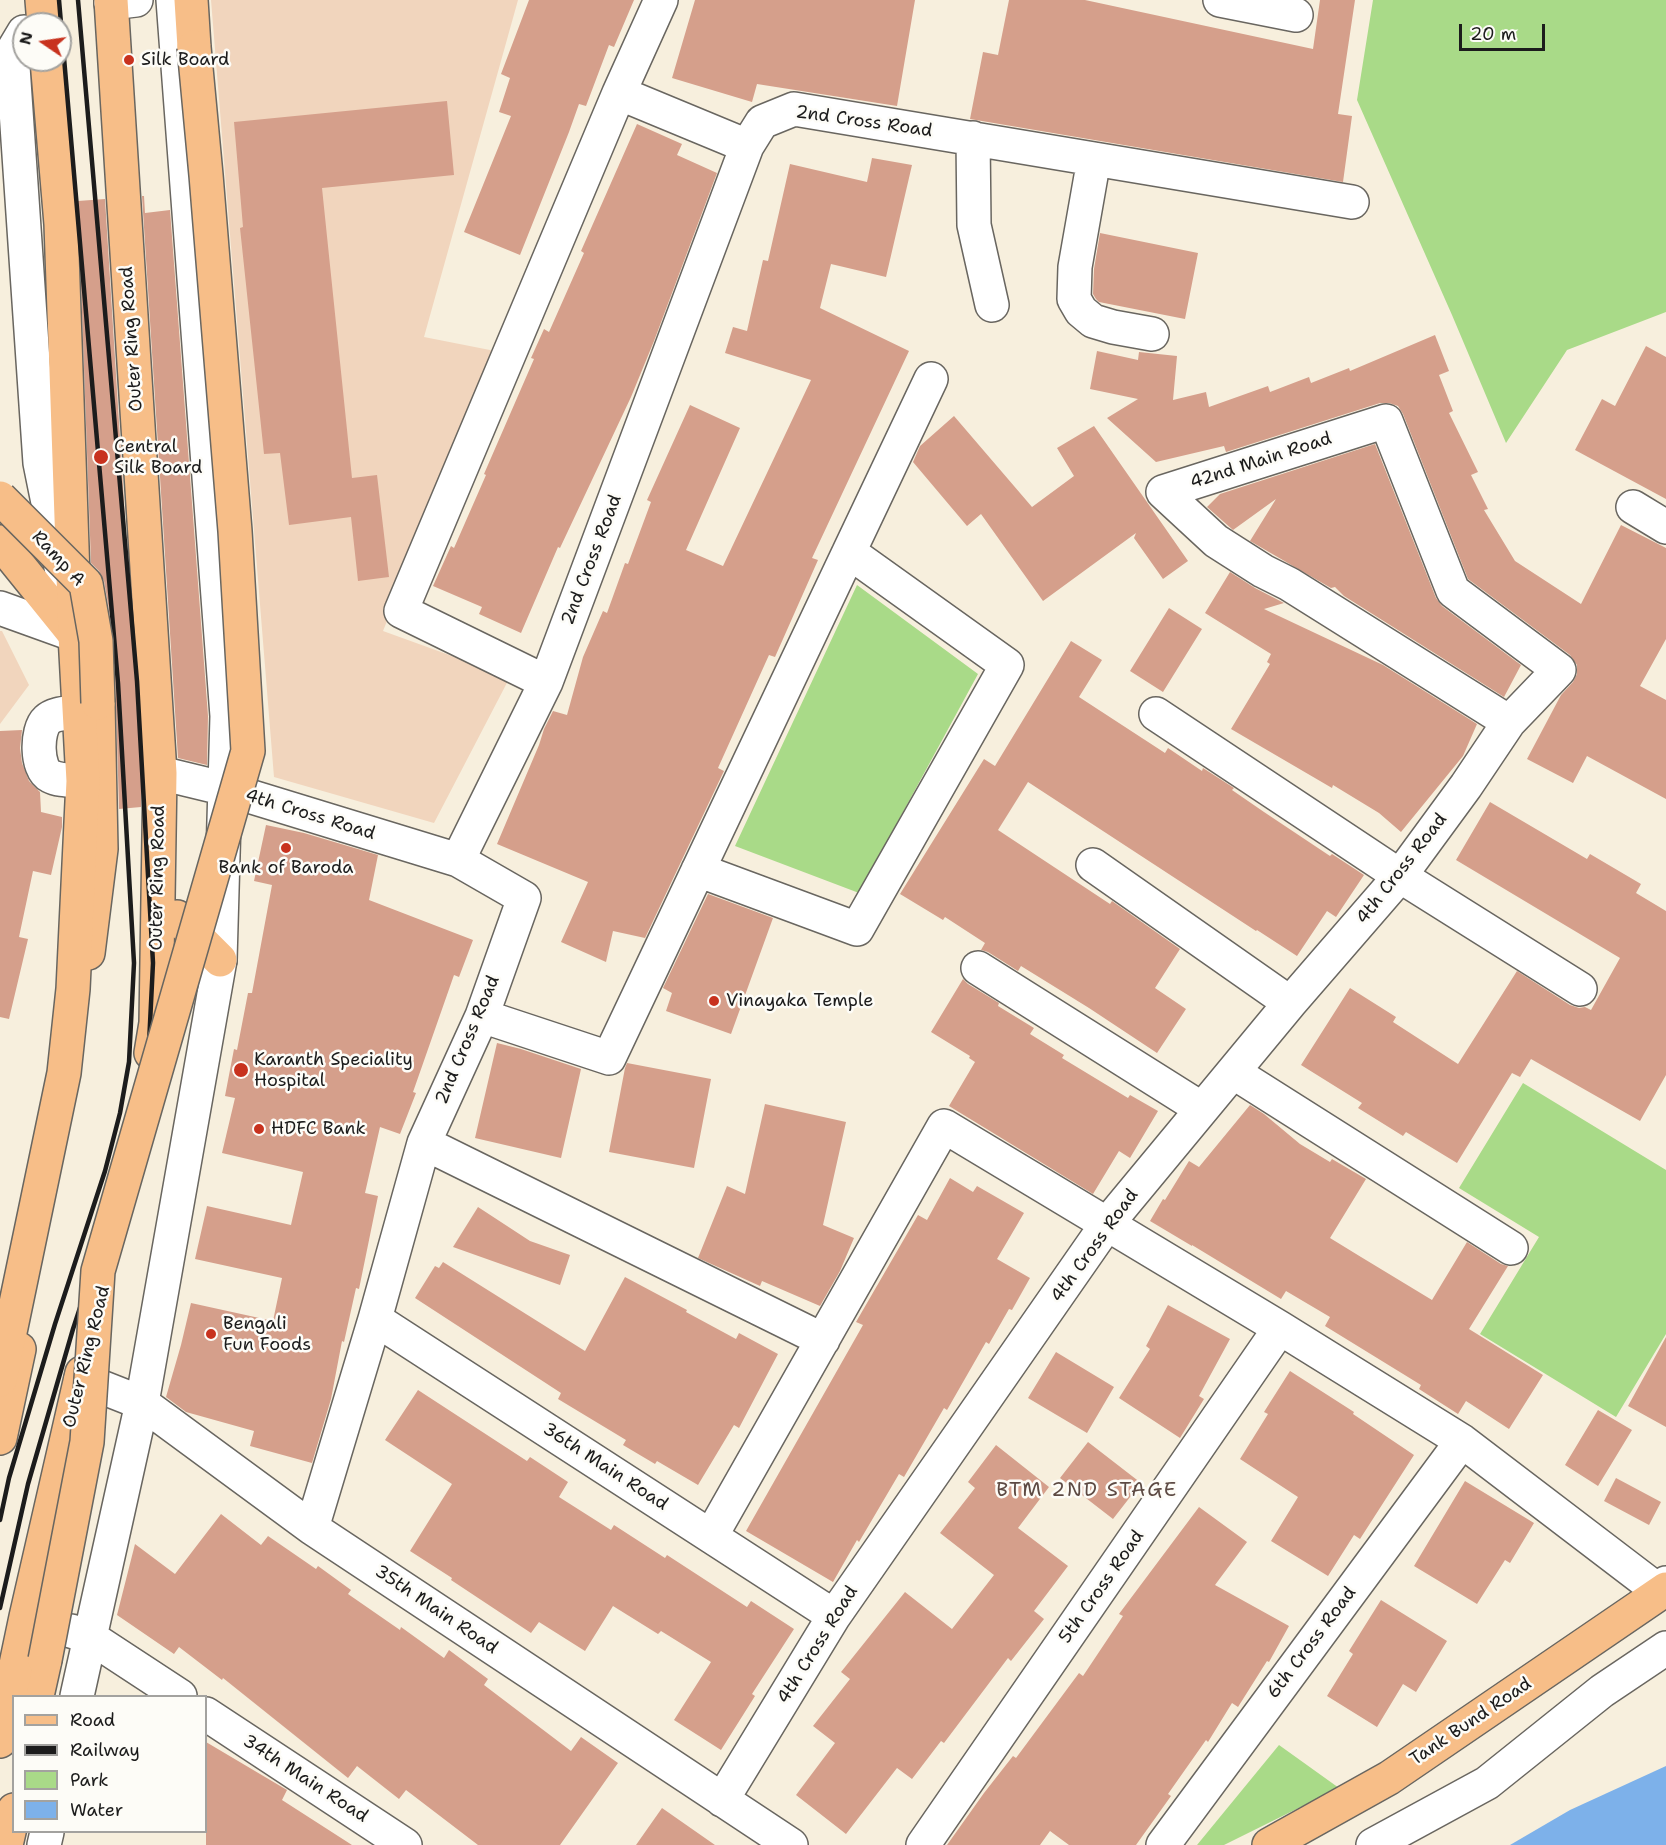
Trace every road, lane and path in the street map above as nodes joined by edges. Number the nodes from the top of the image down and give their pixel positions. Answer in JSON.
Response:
{"nodes":[{"id":1,"x":173,"y":0,"type":"edge"},
{"id":2,"x":191,"y":0,"type":"edge"},
{"id":3,"x":661,"y":0,"type":"edge"},
{"id":4,"x":1220,"y":0,"type":"edge"},
{"id":5,"x":119,"y":1,"type":"edge"},
{"id":6,"x":1296,"y":15,"type":"dead end"},
{"id":7,"x":13,"y":72,"type":"edge"},
{"id":8,"x":48,"y":72,"type":"edge"},
{"id":9,"x":619,"y":93,"type":"junction"},
{"id":10,"x":974,"y":138,"type":"junction"},
{"id":11,"x":747,"y":146,"type":"junction"},
{"id":12,"x":1094,"y":159,"type":"junction"},
{"id":13,"x":1352,"y":202,"type":"dead end"},
{"id":14,"x":992,"y":305,"type":"dead end"},
{"id":15,"x":1152,"y":334,"type":"dead end"},
{"id":16,"x":931,"y":379,"type":"dead end"},
{"id":17,"x":0,"y":498,"type":"edge"},
{"id":18,"x":1633,"y":507,"type":"dead end"},
{"id":19,"x":1666,"y":527,"type":"edge"},
{"id":20,"x":0,"y":542,"type":"edge"},
{"id":21,"x":849,"y":552,"type":"junction"},
{"id":22,"x":0,"y":608,"type":"edge"},
{"id":23,"x":75,"y":635,"type":"junction"},
{"id":24,"x":546,"y":682,"type":"junction"},
{"id":25,"x":1563,"y":690,"type":"dead end"},
{"id":26,"x":88,"y":707,"type":"junction"},
{"id":27,"x":1156,"y":714,"type":"dead end"},
{"id":28,"x":1509,"y":722,"type":"junction"},
{"id":29,"x":160,"y":773,"type":"junction"},
{"id":30,"x":1466,"y":786,"type":"junction"},
{"id":31,"x":226,"y":789,"type":"junction"},
{"id":32,"x":458,"y":860,"type":"junction"},
{"id":33,"x":1093,"y":864,"type":"dead end"},
{"id":34,"x":698,"y":870,"type":"junction"},
{"id":35,"x":1400,"y":876,"type":"junction"},
{"id":36,"x":158,"y":899,"type":"junction"},
{"id":37,"x":220,"y":960,"type":"junction"},
{"id":38,"x":978,"y":968,"type":"dead end"},
{"id":39,"x":1580,"y":989,"type":"dead end"},
{"id":40,"x":1290,"y":1003,"type":"junction"},
{"id":41,"x":482,"y":1016,"type":"junction"},
{"id":42,"x":1233,"y":1072,"type":"junction"},
{"id":43,"x":1202,"y":1108,"type":"junction"},
{"id":44,"x":424,"y":1143,"type":"junction"},
{"id":45,"x":1107,"y":1224,"type":"junction"},
{"id":46,"x":1511,"y":1248,"type":"dead end"},
{"id":47,"x":98,"y":1270,"type":"junction"},
{"id":48,"x":375,"y":1319,"type":"junction"},
{"id":49,"x":6,"y":1322,"type":"edge"},
{"id":50,"x":1280,"y":1328,"type":"junction"},
{"id":51,"x":823,"y":1340,"type":"junction"},
{"id":52,"x":81,"y":1379,"type":"junction"},
{"id":53,"x":0,"y":1380,"type":"edge"},
{"id":54,"x":142,"y":1403,"type":"junction"},
{"id":55,"x":0,"y":1438,"type":"edge"},
{"id":56,"x":1462,"y":1442,"type":"junction"},
{"id":57,"x":312,"y":1528,"type":"junction"},
{"id":58,"x":711,"y":1536,"type":"junction"},
{"id":59,"x":1664,"y":1588,"type":"edge"},
{"id":60,"x":834,"y":1616,"type":"junction"},
{"id":61,"x":26,"y":1617,"type":"junction"},
{"id":62,"x":90,"y":1638,"type":"junction"},
{"id":63,"x":1666,"y":1648,"type":"edge"},
{"id":64,"x":0,"y":1676,"type":"edge"},
{"id":65,"x":37,"y":1695,"type":"edge"},
{"id":66,"x":77,"y":1695,"type":"edge"},
{"id":67,"x":178,"y":1695,"type":"edge"},
{"id":68,"x":207,"y":1715,"type":"edge"},
{"id":69,"x":0,"y":1740,"type":"edge"},
{"id":70,"x":722,"y":1800,"type":"junction"},
{"id":71,"x":12,"y":1819,"type":"edge"},
{"id":72,"x":385,"y":1840,"type":"edge"},
{"id":73,"x":6,"y":1845,"type":"edge"},
{"id":74,"x":790,"y":1845,"type":"edge"},
{"id":75,"x":923,"y":1845,"type":"edge"},
{"id":76,"x":1163,"y":1845,"type":"edge"},
{"id":77,"x":1269,"y":1845,"type":"edge"},
{"id":78,"x":1372,"y":1845,"type":"edge"}],
"edges":[{"from":1,"to":31,"type":"street"},
{"from":2,"to":47,"type":"main road","bridge":true},
{"from":3,"to":9,"type":"street"},
{"from":4,"to":6,"type":"street"},
{"from":5,"to":29,"type":"main road","name":"Outer Ring Road"},
{"from":7,"to":23,"type":"street"},
{"from":8,"to":23,"type":"main road"},
{"from":9,"to":11,"type":"street"},
{"from":9,"to":24,"type":"street"},
{"from":10,"to":11,"type":"street","name":"2nd Cross Road"},
{"from":10,"to":12,"type":"street","name":"2nd Cross Road"},
{"from":10,"to":14,"type":"street"},
{"from":11,"to":24,"type":"street","name":"2nd Cross Road"},
{"from":12,"to":13,"type":"street","name":"2nd Cross Road"},
{"from":12,"to":15,"type":"street"},
{"from":16,"to":21,"type":"street"},
{"from":17,"to":26,"type":"main road","name":"Ramp A","bridge":true},
{"from":18,"to":19,"type":"street"},
{"from":20,"to":23,"type":"main road"},
{"from":21,"to":34,"type":"street"},
{"from":21,"to":34,"type":"street"},
{"from":22,"to":23,"type":"street"},
{"from":23,"to":26,"type":"main road"},
{"from":24,"to":32,"type":"street","name":"2nd Cross Road"},
{"from":25,"to":30,"type":"street"},
{"from":26,"to":49,"type":"main road"},
{"from":26,"to":55,"type":"main road"},
{"from":27,"to":35,"type":"street"},
{"from":28,"to":28,"type":"street","name":"42nd Main Road"},
{"from":28,"to":30,"type":"street","name":"4th Cross Road"},
{"from":29,"to":31,"type":"street","name":"4th Cross Road"},
{"from":29,"to":36,"type":"main road","name":"Outer Ring Road"},
{"from":30,"to":35,"type":"street","name":"4th Cross Road"},
{"from":31,"to":32,"type":"street","name":"4th Cross Road"},
{"from":31,"to":37,"type":"street"},
{"from":32,"to":41,"type":"street","name":"2nd Cross Road"},
{"from":33,"to":40,"type":"street"},
{"from":34,"to":41,"type":"street"},
{"from":35,"to":39,"type":"street"},
{"from":35,"to":40,"type":"street","name":"4th Cross Road"},
{"from":36,"to":37,"type":"main road"},
{"from":36,"to":52,"type":"main road","name":"Outer Ring Road"},
{"from":37,"to":54,"type":"street"},
{"from":38,"to":43,"type":"street"},
{"from":40,"to":42,"type":"street","name":"4th Cross Road"},
{"from":41,"to":44,"type":"street","name":"2nd Cross Road"},
{"from":42,"to":43,"type":"street","name":"4th Cross Road"},
{"from":42,"to":46,"type":"street"},
{"from":43,"to":45,"type":"street","name":"4th Cross Road"},
{"from":44,"to":48,"type":"street","name":"2nd Cross Road"},
{"from":44,"to":51,"type":"street"},
{"from":45,"to":50,"type":"street"},
{"from":45,"to":51,"type":"street"},
{"from":45,"to":60,"type":"street","name":"4th Cross Road"},
{"from":47,"to":64,"type":"main road","bridge":true},
{"from":47,"to":65,"type":"main road","bridge":true},
{"from":48,"to":57,"type":"street","name":"2nd Cross Road"},
{"from":48,"to":58,"type":"street","name":"36th Main Road"},
{"from":49,"to":53,"type":"main road"},
{"from":50,"to":56,"type":"street"},
{"from":50,"to":75,"type":"street","name":"5th Cross Road"},
{"from":51,"to":58,"type":"street"},
{"from":52,"to":54,"type":"street","name":"35th Main Road"},
{"from":52,"to":61,"type":"main road","name":"Outer Ring Road"},
{"from":54,"to":57,"type":"street","name":"35th Main Road"},
{"from":54,"to":62,"type":"street"},
{"from":56,"to":59,"type":"street"},
{"from":56,"to":76,"type":"street","name":"6th Cross Road"},
{"from":57,"to":70,"type":"street","name":"35th Main Road"},
{"from":58,"to":60,"type":"street","name":"36th Main Road"},
{"from":59,"to":77,"type":"main road","name":"Tank Bund Road"},
{"from":60,"to":70,"type":"street","name":"4th Cross Road"},
{"from":61,"to":62,"type":"street"},
{"from":61,"to":69,"type":"main road","name":"Outer Ring Road"},
{"from":62,"to":66,"type":"street"},
{"from":62,"to":67,"type":"street"},
{"from":63,"to":78,"type":"street"},
{"from":68,"to":72,"type":"street","name":"34th Main Road"},
{"from":70,"to":74,"type":"street","name":"35th Main Road"},
{"from":71,"to":73,"type":"main road"}]}
